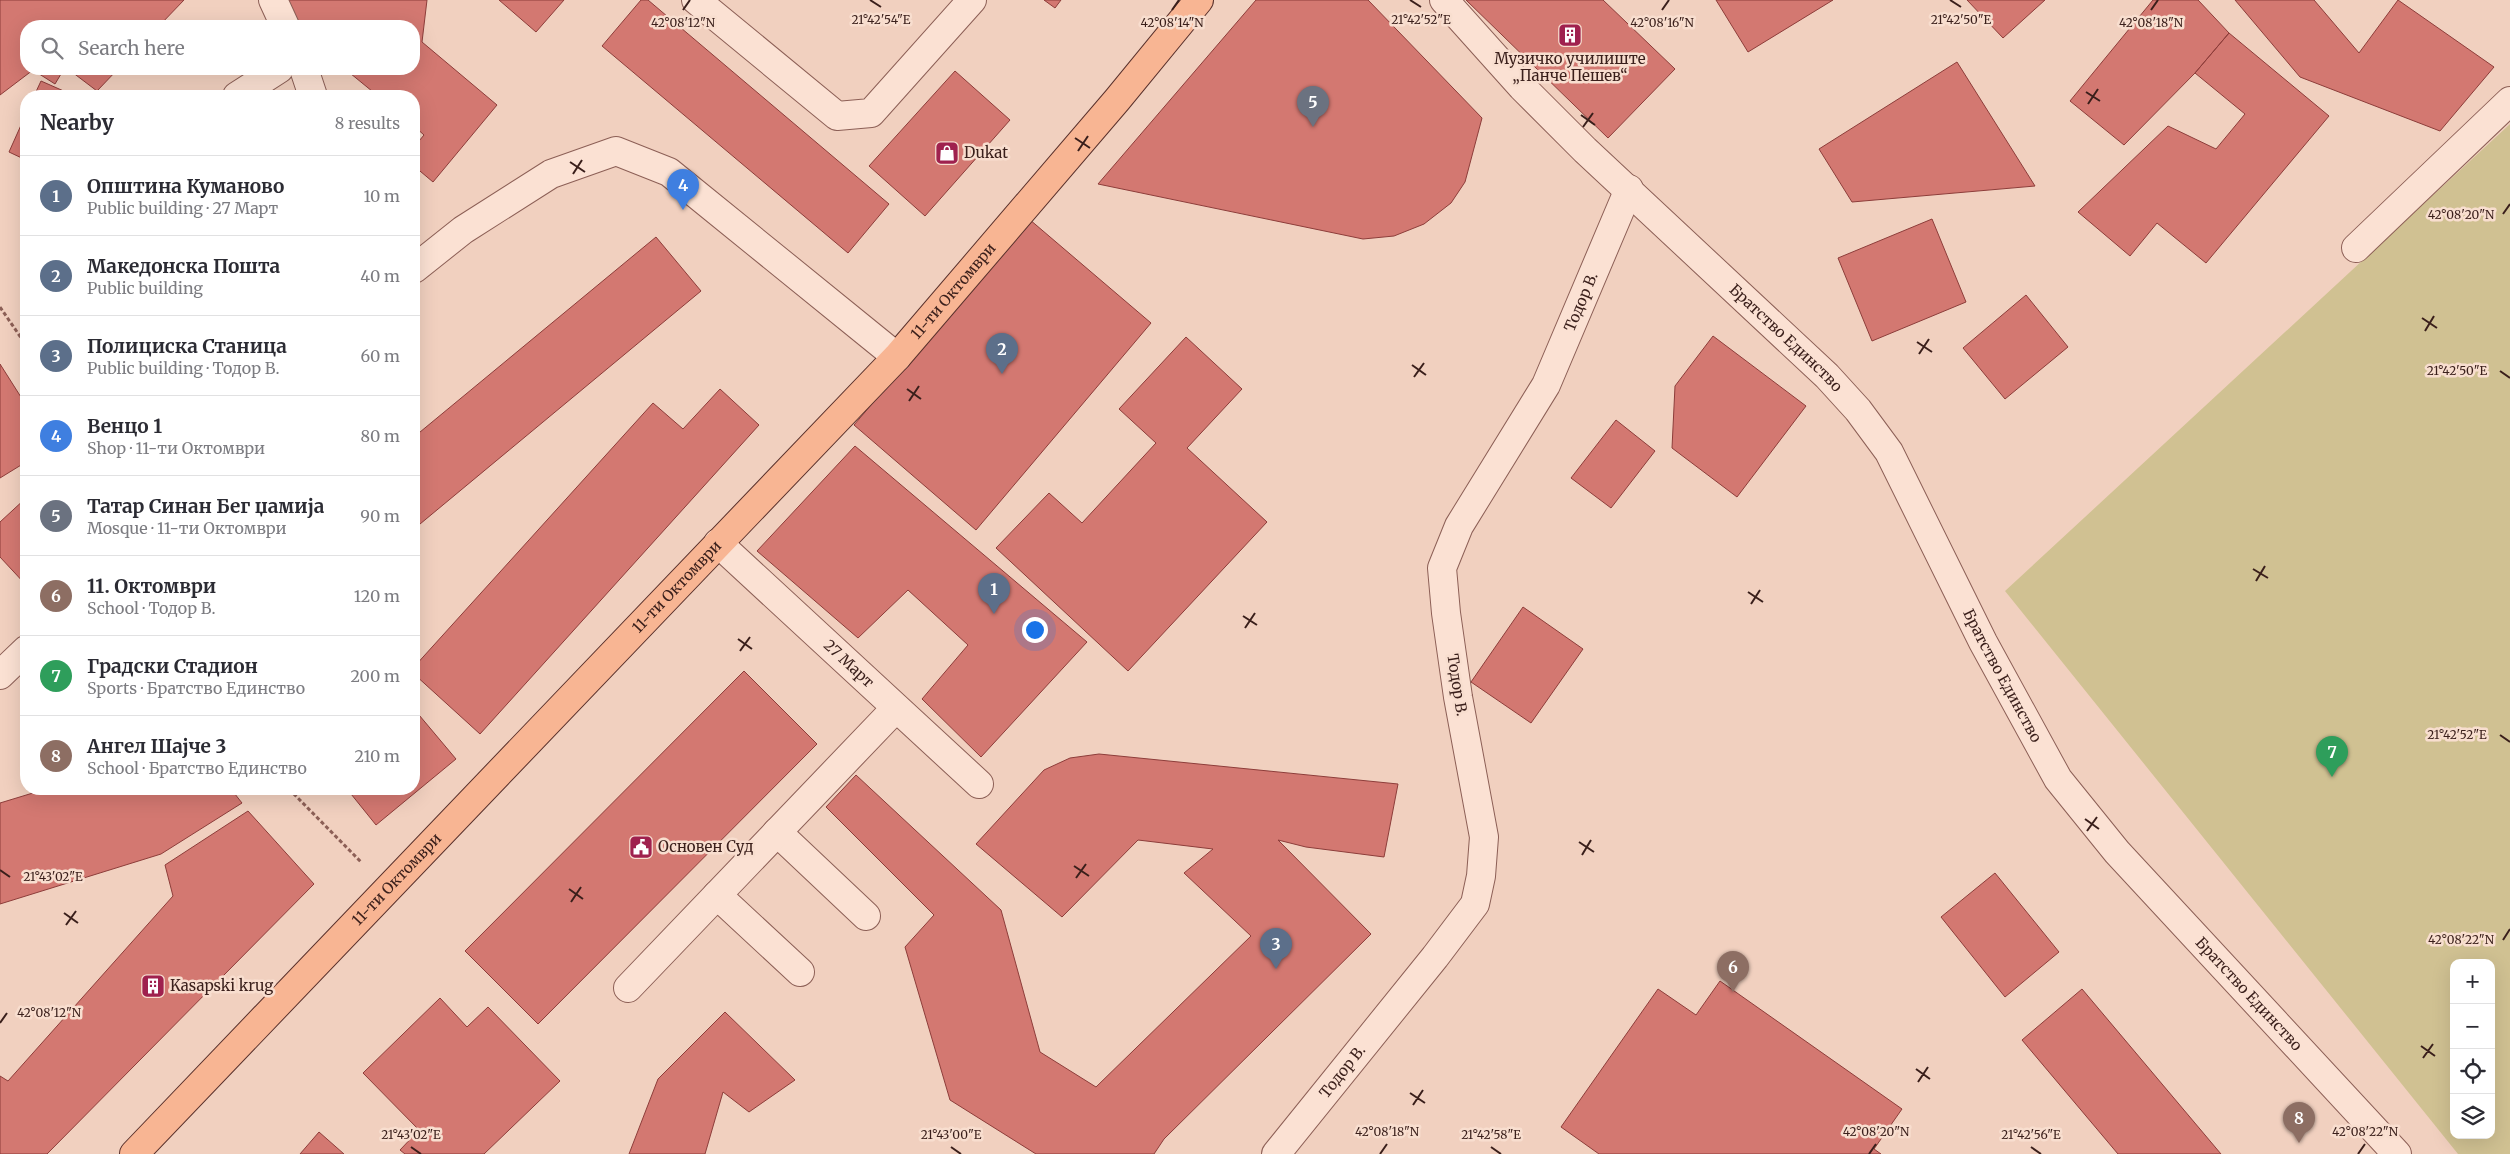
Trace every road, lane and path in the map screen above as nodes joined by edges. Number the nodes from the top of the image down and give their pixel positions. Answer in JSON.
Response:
{"nodes":[{"id":1,"x":273,"y":0,"type":"edge"},
{"id":2,"x":696,"y":0,"type":"edge"},
{"id":3,"x":972,"y":0,"type":"edge"},
{"id":4,"x":1199,"y":0,"type":"edge"},
{"id":5,"x":1444,"y":0,"type":"edge"},
{"id":6,"x":282,"y":20,"type":"edge"},
{"id":7,"x":269,"y":75,"type":"edge"},
{"id":8,"x":306,"y":75,"type":"edge"},
{"id":9,"x":246,"y":90,"type":"edge"},
{"id":10,"x":311,"y":90,"type":"edge"},
{"id":11,"x":2510,"y":101,"type":"edge"},
{"id":12,"x":1629,"y":189,"type":"junction"},
{"id":13,"x":2356,"y":248,"type":"dead end"},
{"id":14,"x":420,"y":264,"type":"edge"},
{"id":15,"x":0,"y":307,"type":"edge"},
{"id":16,"x":20,"y":336,"type":"edge"},
{"id":17,"x":897,"y":358,"type":"junction"},
{"id":18,"x":718,"y":543,"type":"junction"},
{"id":19,"x":20,"y":656,"type":"edge"},
{"id":20,"x":0,"y":675,"type":"edge"},
{"id":21,"x":896,"y":708,"type":"junction"},
{"id":22,"x":979,"y":784,"type":"dead end"},
{"id":23,"x":295,"y":795,"type":"edge"},
{"id":24,"x":777,"y":832,"type":"junction"},
{"id":25,"x":387,"y":890,"type":"junction"},
{"id":26,"x":717,"y":895,"type":"junction"},
{"id":27,"x":866,"y":916,"type":"dead end"},
{"id":28,"x":800,"y":972,"type":"dead end"},
{"id":29,"x":628,"y":988,"type":"dead end"},
{"id":30,"x":134,"y":1154,"type":"edge"},
{"id":31,"x":1276,"y":1154,"type":"edge"},
{"id":32,"x":2396,"y":1154,"type":"edge"}],
"edges":[{"from":1,"to":6,"type":"street"},
{"from":2,"to":3,"type":"street"},
{"from":4,"to":17,"type":"main road","name":"11-ти Октомври"},
{"from":5,"to":12,"type":"street","name":"Братство Единство"},
{"from":7,"to":9,"type":"street"},
{"from":8,"to":10,"type":"street"},
{"from":11,"to":13,"type":"street"},
{"from":12,"to":31,"type":"street","name":"Тодор В."},
{"from":12,"to":32,"type":"street","name":"Братство Единство"},
{"from":14,"to":17,"type":"street"},
{"from":15,"to":16,"type":"path"},
{"from":17,"to":18,"type":"main road","name":"11-ти Октомври"},
{"from":18,"to":21,"type":"street","name":"27 Март"},
{"from":18,"to":25,"type":"main road","name":"11-ти Октомври"},
{"from":19,"to":20,"type":"street"},
{"from":21,"to":22,"type":"street","name":"27 Март"},
{"from":21,"to":24,"type":"street"},
{"from":23,"to":25,"type":"path"},
{"from":24,"to":26,"type":"street"},
{"from":24,"to":27,"type":"street"},
{"from":25,"to":30,"type":"main road","name":"11-ти Октомври"},
{"from":26,"to":28,"type":"street"},
{"from":26,"to":29,"type":"street"}]}
